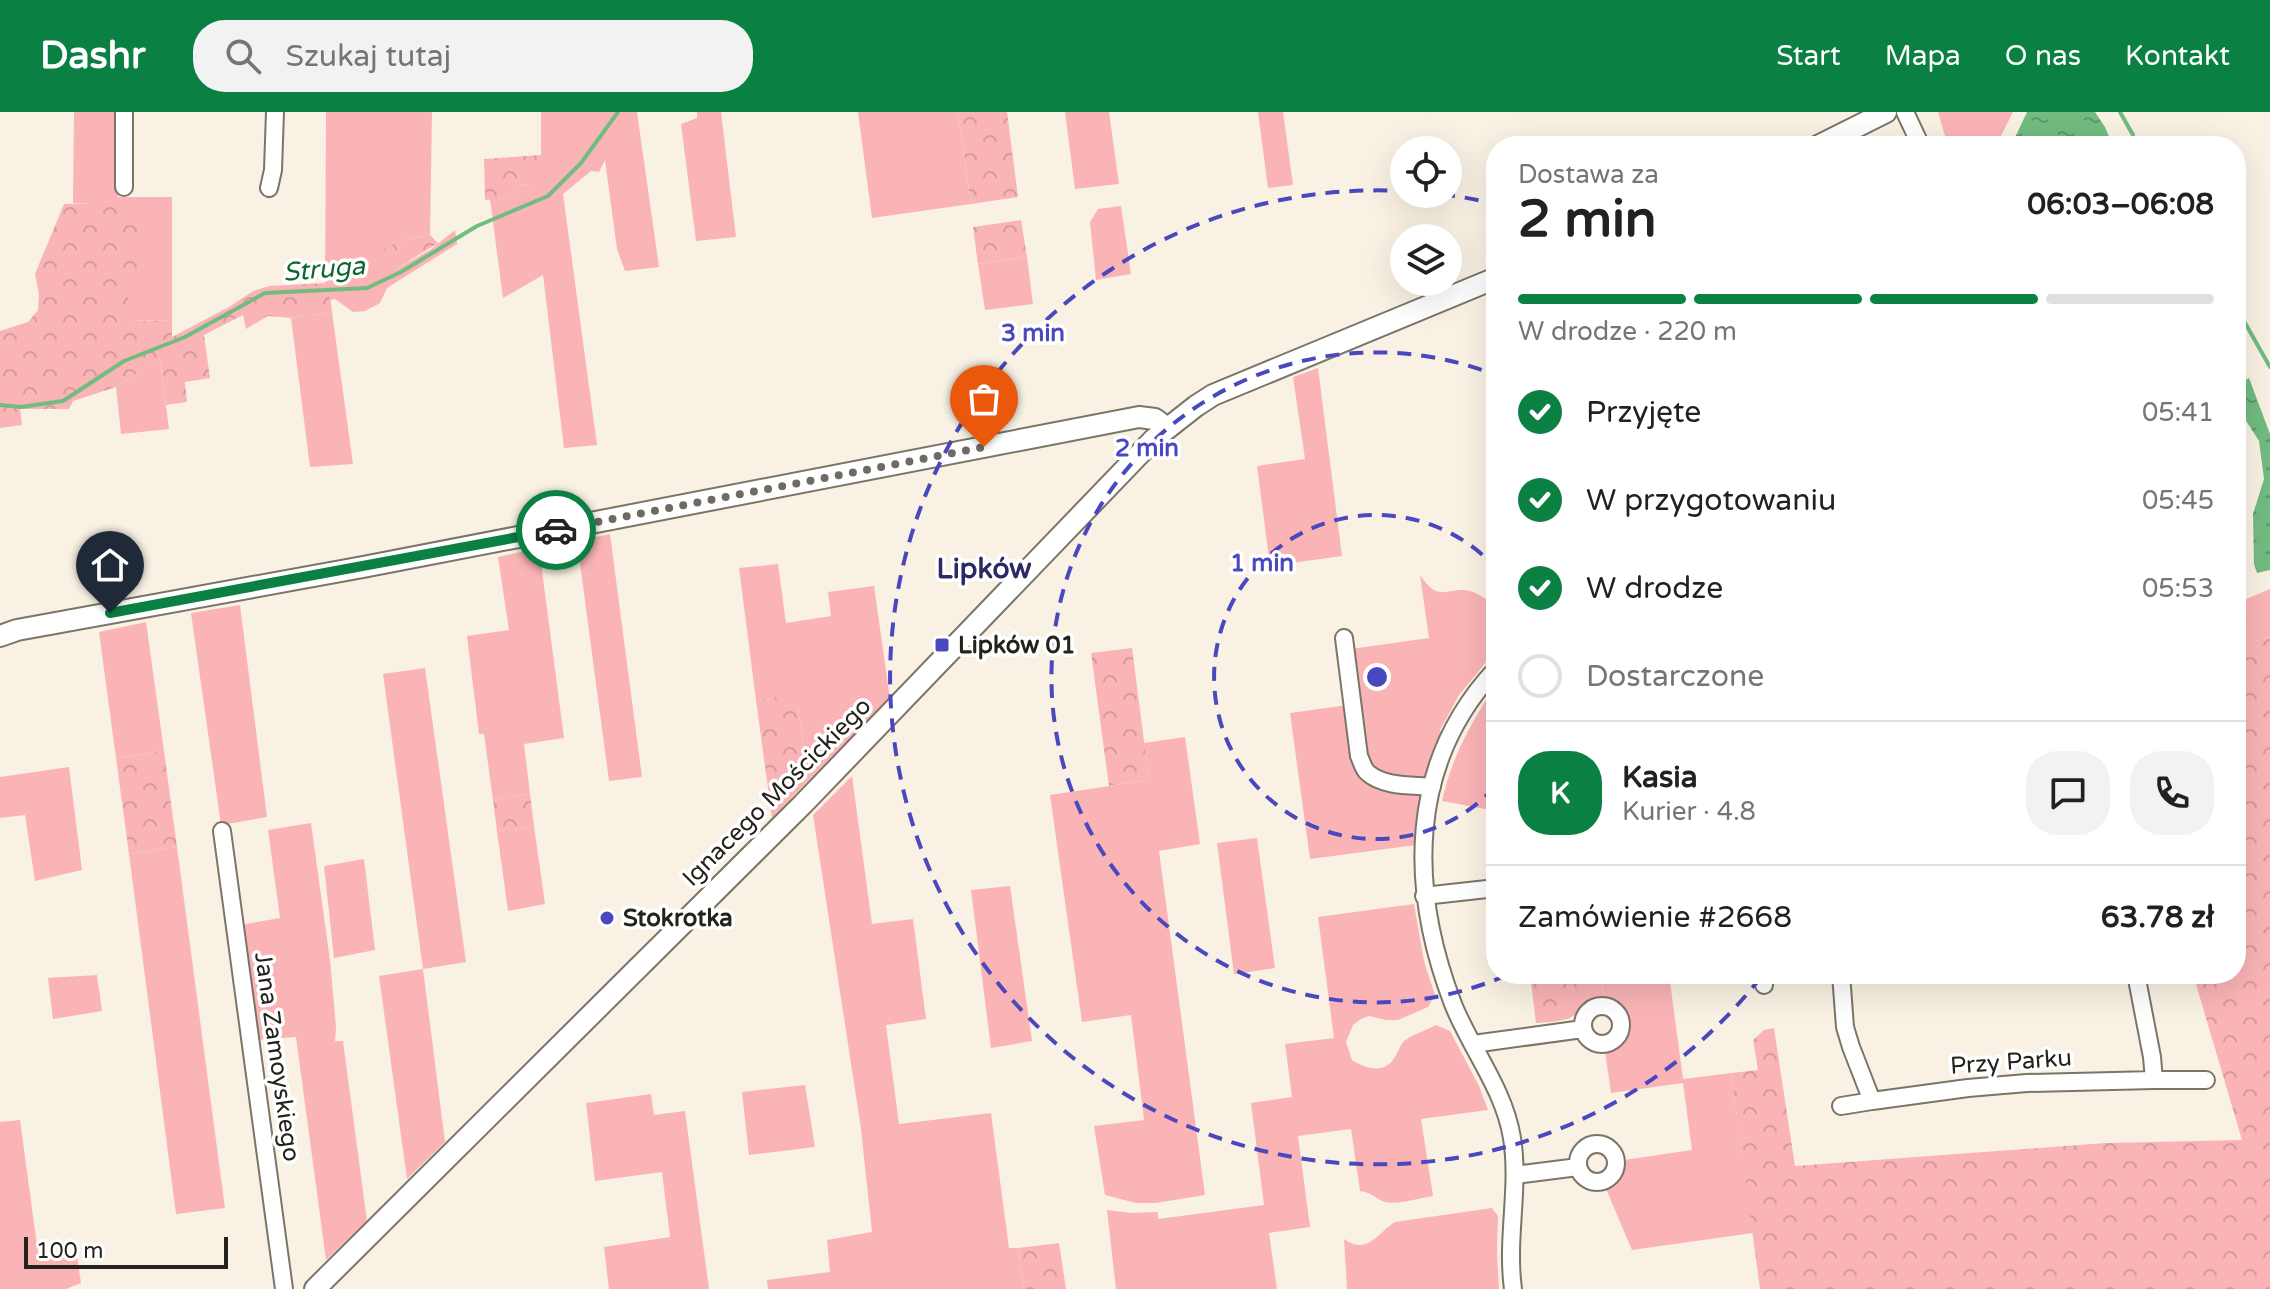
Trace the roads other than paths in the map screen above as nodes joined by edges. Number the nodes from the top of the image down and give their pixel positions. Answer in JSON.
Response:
{"nodes":[{"id":1,"x":124,"y":112,"type":"edge"},
{"id":2,"x":275,"y":112,"type":"edge"},
{"id":3,"x":1886,"y":112,"type":"edge"},
{"id":4,"x":1905,"y":112,"type":"edge"},
{"id":5,"x":1838,"y":136,"type":"edge"},
{"id":6,"x":1916,"y":136,"type":"edge"},
{"id":7,"x":124,"y":187,"type":"dead end"},
{"id":8,"x":269,"y":188,"type":"dead end"},
{"id":9,"x":1486,"y":282,"type":"edge"},
{"id":10,"x":1167,"y":428,"type":"junction"},
{"id":11,"x":0,"y":636,"type":"edge"},
{"id":12,"x":1344,"y":638,"type":"dead end"},
{"id":13,"x":1486,"y":681,"type":"edge"},
{"id":14,"x":1432,"y":787,"type":"junction"},
{"id":15,"x":222,"y":831,"type":"dead end"},
{"id":16,"x":1486,"y":889,"type":"edge"},
{"id":17,"x":1424,"y":896,"type":"junction"},
{"id":18,"x":1842,"y":984,"type":"edge"},
{"id":19,"x":2138,"y":984,"type":"edge"},
{"id":20,"x":1583,"y":1029,"type":"dead end"},
{"id":21,"x":1473,"y":1044,"type":"junction"},
{"id":22,"x":2154,"y":1080,"type":"junction"},
{"id":23,"x":2206,"y":1080,"type":"dead end"},
{"id":24,"x":1872,"y":1101,"type":"junction"},
{"id":25,"x":1841,"y":1106,"type":"dead end"},
{"id":26,"x":1578,"y":1167,"type":"dead end"},
{"id":27,"x":1515,"y":1175,"type":"junction"},
{"id":28,"x":284,"y":1289,"type":"edge"},
{"id":29,"x":315,"y":1289,"type":"edge"},
{"id":30,"x":1513,"y":1289,"type":"edge"}],
"edges":[{"from":1,"to":7,"type":"street"},
{"from":2,"to":8,"type":"street"},
{"from":3,"to":5,"type":"street"},
{"from":4,"to":6,"type":"street"},
{"from":9,"to":10,"type":"street","name":"Ignacego Mościckiego"},
{"from":10,"to":11,"type":"street"},
{"from":10,"to":29,"type":"street","name":"Ignacego Mościckiego"},
{"from":12,"to":14,"type":"street"},
{"from":13,"to":14,"type":"street"},
{"from":14,"to":17,"type":"street"},
{"from":15,"to":28,"type":"street","name":"Jana Zamoyskiego"},
{"from":16,"to":17,"type":"street"},
{"from":17,"to":21,"type":"street"},
{"from":18,"to":24,"type":"street"},
{"from":19,"to":22,"type":"street"},
{"from":20,"to":21,"type":"street"},
{"from":21,"to":27,"type":"street"},
{"from":22,"to":23,"type":"street","name":"Przy Parku"},
{"from":22,"to":24,"type":"street","name":"Przy Parku"},
{"from":24,"to":25,"type":"street","name":"Przy Parku"},
{"from":26,"to":27,"type":"street"},
{"from":27,"to":30,"type":"street"}]}
